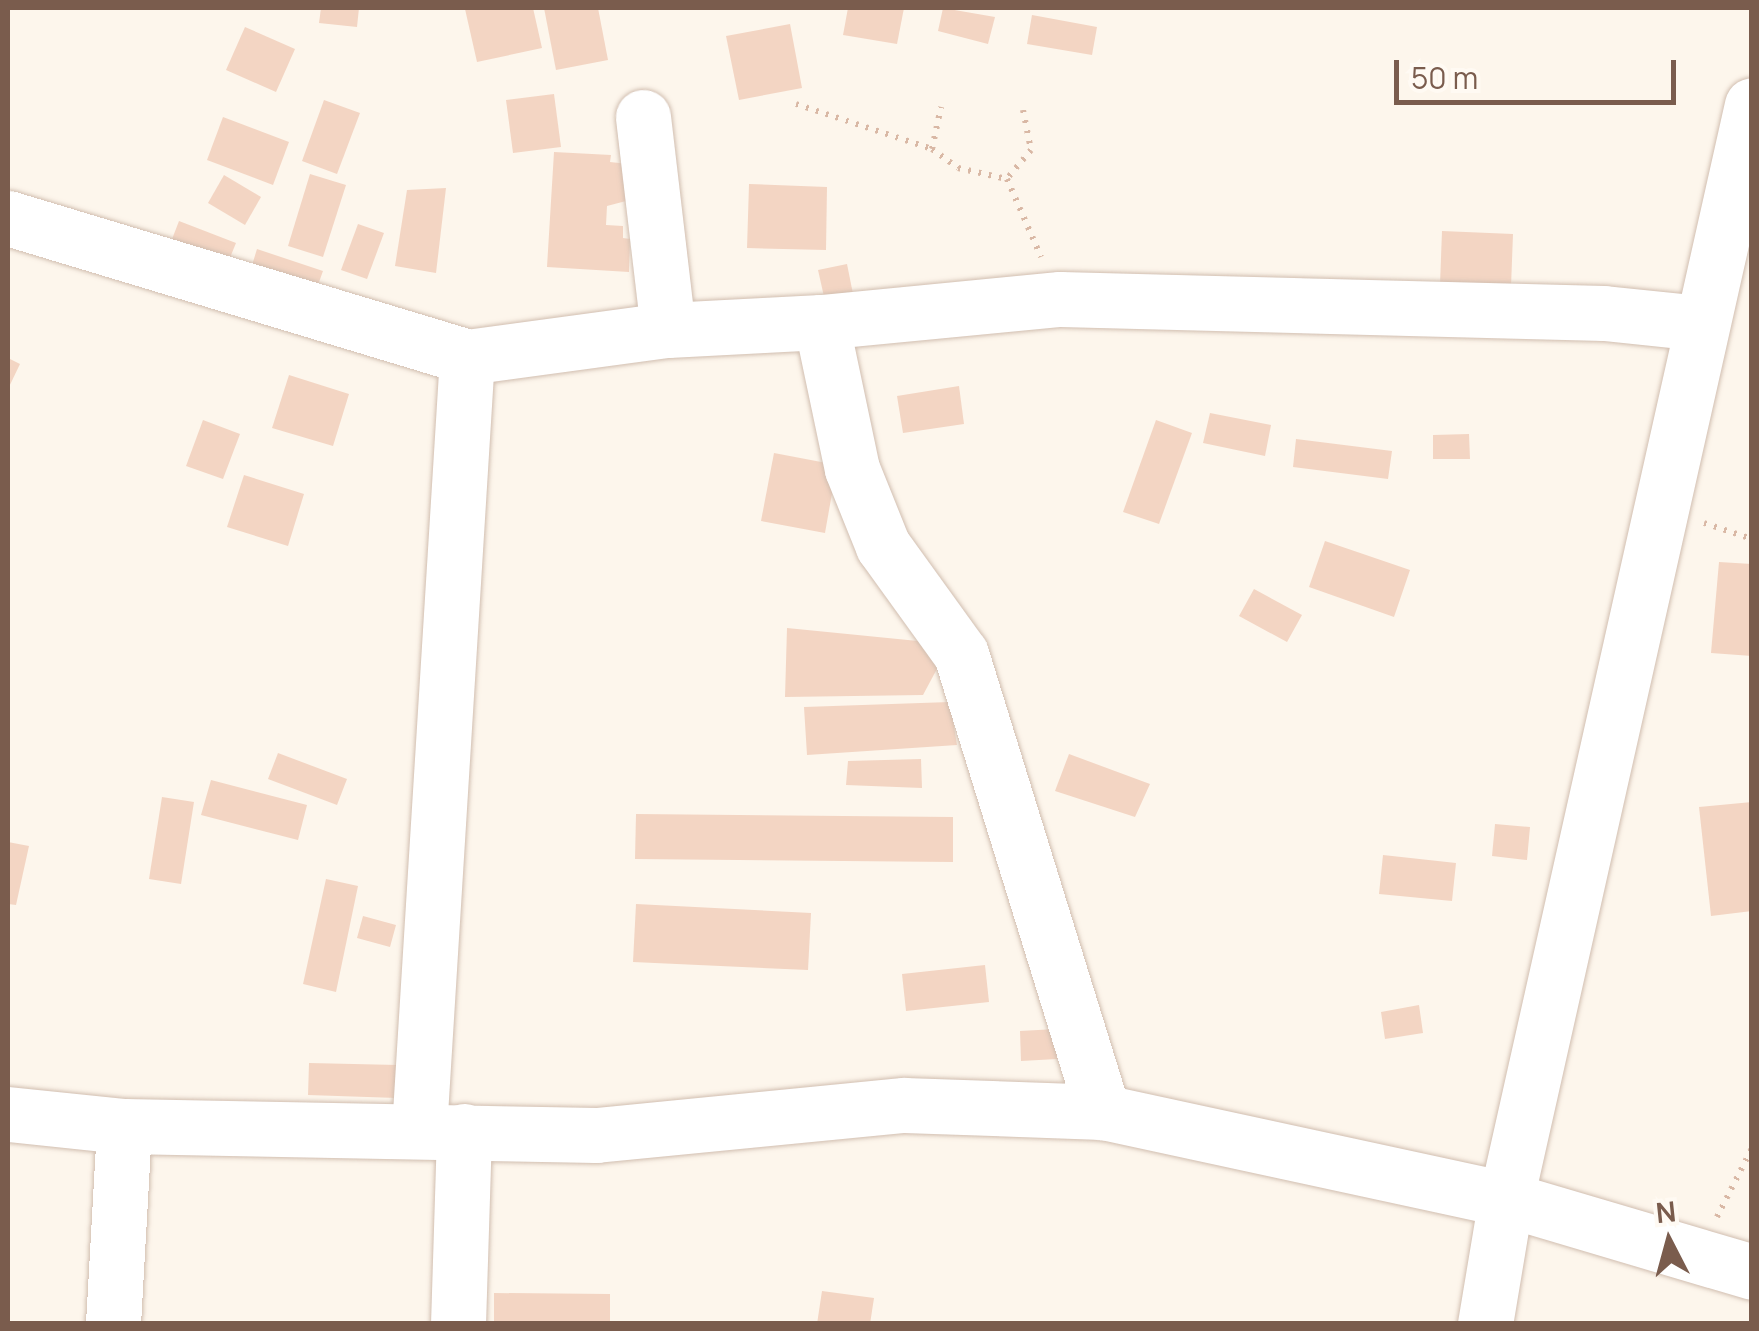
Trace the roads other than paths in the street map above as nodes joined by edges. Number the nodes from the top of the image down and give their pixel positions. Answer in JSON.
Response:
{"nodes":[{"id":1,"x":1752,"y":105,"type":"edge"},
{"id":2,"x":642,"y":117,"type":"dead end"},
{"id":3,"x":8,"y":218,"type":"edge"},
{"id":4,"x":821,"y":322,"type":"junction"},
{"id":5,"x":1701,"y":324,"type":"junction"},
{"id":6,"x":668,"y":330,"type":"junction"},
{"id":7,"x":466,"y":357,"type":"junction"},
{"id":8,"x":1103,"y":1112,"type":"junction"},
{"id":9,"x":8,"y":1114,"type":"edge"},
{"id":10,"x":124,"y":1126,"type":"junction"},
{"id":11,"x":442,"y":1131,"type":"junction"},
{"id":12,"x":1506,"y":1198,"type":"junction"},
{"id":13,"x":1752,"y":1272,"type":"edge"},
{"id":14,"x":113,"y":1324,"type":"edge"},
{"id":15,"x":458,"y":1324,"type":"edge"},
{"id":16,"x":1486,"y":1324,"type":"edge"}],
"edges":[{"from":1,"to":5,"type":"street"},
{"from":2,"to":6,"type":"street"},
{"from":3,"to":7,"type":"street"},
{"from":4,"to":5,"type":"street"},
{"from":4,"to":6,"type":"street"},
{"from":4,"to":8,"type":"street"},
{"from":5,"to":12,"type":"street"},
{"from":6,"to":7,"type":"street"},
{"from":7,"to":11,"type":"street"},
{"from":8,"to":11,"type":"street"},
{"from":8,"to":12,"type":"street"},
{"from":9,"to":10,"type":"street"},
{"from":10,"to":11,"type":"street"},
{"from":10,"to":14,"type":"street"},
{"from":11,"to":15,"type":"street"},
{"from":12,"to":13,"type":"street"},
{"from":12,"to":16,"type":"street"}]}
